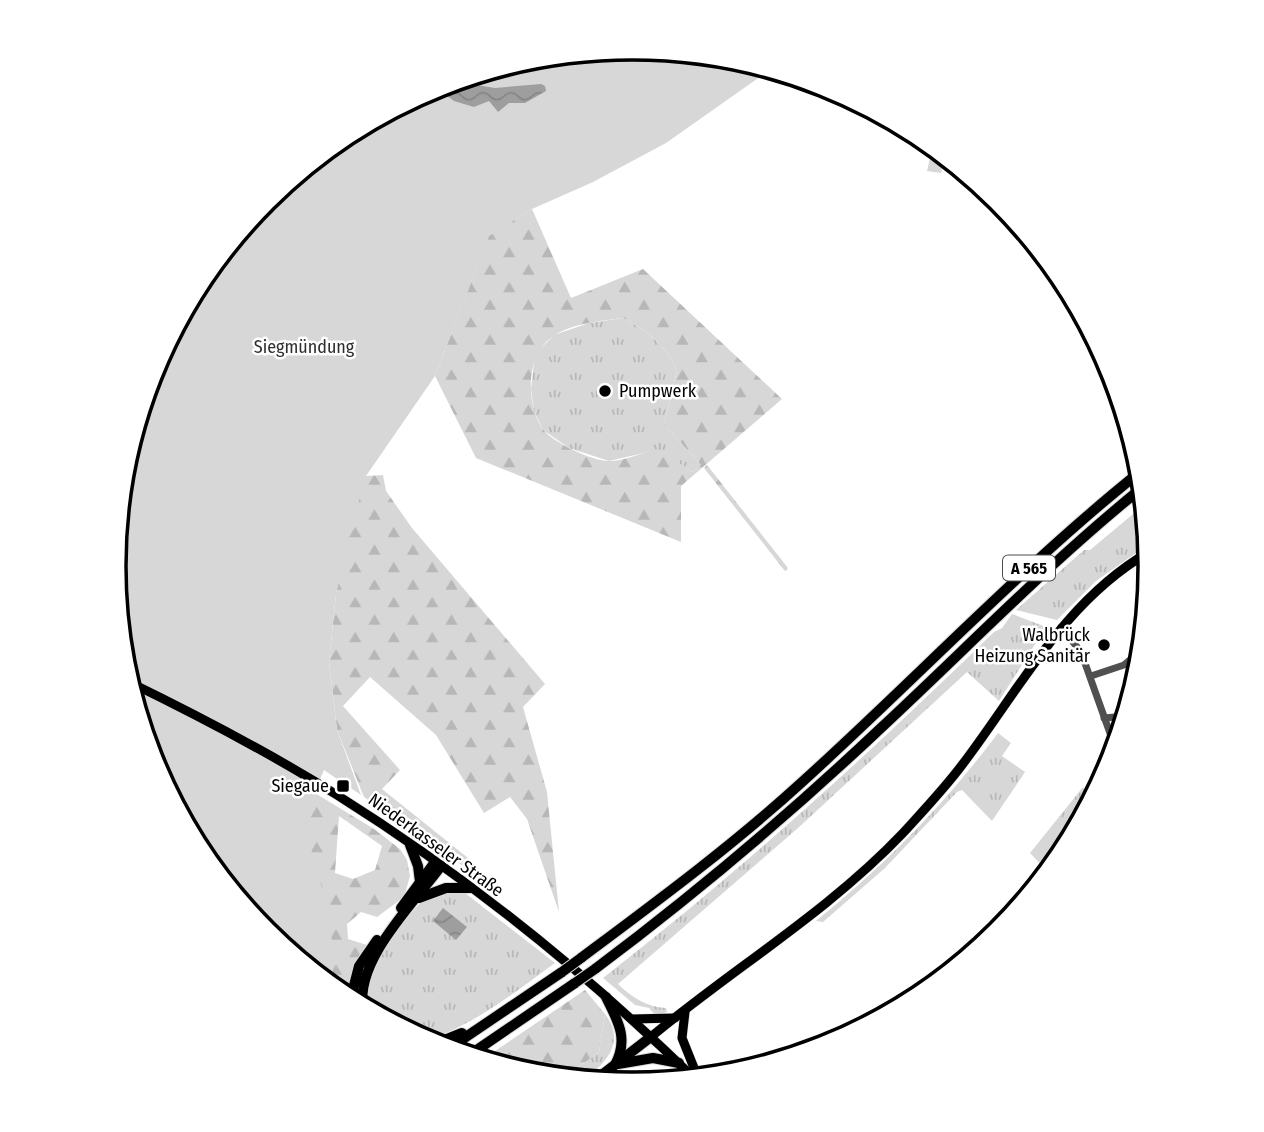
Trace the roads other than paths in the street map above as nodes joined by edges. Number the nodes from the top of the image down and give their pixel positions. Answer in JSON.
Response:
{"nodes":[{"id":1,"x":1131,"y":480,"type":"edge"},
{"id":2,"x":1133,"y":495,"type":"edge"},
{"id":3,"x":1139,"y":559,"type":"edge"},
{"id":4,"x":1060,"y":627,"type":"junction"},
{"id":5,"x":1130,"y":660,"type":"edge"},
{"id":6,"x":1091,"y":676,"type":"junction"},
{"id":7,"x":141,"y":688,"type":"edge"},
{"id":8,"x":1115,"y":717,"type":"edge"},
{"id":9,"x":1104,"y":718,"type":"junction"},
{"id":10,"x":1110,"y":735,"type":"edge"},
{"id":11,"x":410,"y":845,"type":"junction"},
{"id":12,"x":438,"y":864,"type":"junction"},
{"id":13,"x":419,"y":882,"type":"junction"},
{"id":14,"x":470,"y":888,"type":"junction"},
{"id":15,"x":417,"y":899,"type":"junction"},
{"id":16,"x":353,"y":988,"type":"edge"},
{"id":17,"x":363,"y":995,"type":"edge"},
{"id":18,"x":606,"y":997,"type":"junction"},
{"id":19,"x":506,"y":1012,"type":"junction"},
{"id":20,"x":680,"y":1015,"type":"junction"},
{"id":21,"x":633,"y":1019,"type":"junction"},
{"id":22,"x":652,"y":1036,"type":"junction"},
{"id":23,"x":448,"y":1038,"type":"edge"},
{"id":24,"x":497,"y":1038,"type":"junction"},
{"id":25,"x":458,"y":1042,"type":"edge"},
{"id":26,"x":479,"y":1049,"type":"edge"},
{"id":27,"x":484,"y":1050,"type":"edge"},
{"id":28,"x":679,"y":1063,"type":"junction"},
{"id":29,"x":615,"y":1065,"type":"junction"},
{"id":30,"x":693,"y":1068,"type":"edge"},
{"id":31,"x":686,"y":1069,"type":"edge"},
{"id":32,"x":607,"y":1071,"type":"edge"}],
"edges":[{"from":1,"to":19,"type":"highway","number":"A 565","bridge":true},
{"from":2,"to":24,"type":"highway","number":"A 565","bridge":true},
{"from":3,"to":4,"type":"main road"},
{"from":4,"to":6,"type":"street"},
{"from":4,"to":20,"type":"main road"},
{"from":5,"to":6,"type":"street"},
{"from":6,"to":9,"type":"street"},
{"from":7,"to":11,"type":"main road","name":"Niederkasseler Straße"},
{"from":8,"to":9,"type":"street"},
{"from":9,"to":10,"type":"street"},
{"from":11,"to":12,"type":"main road","name":"Niederkasseler Straße"},
{"from":11,"to":13,"type":"highway"},
{"from":12,"to":13,"type":"highway"},
{"from":12,"to":14,"type":"main road","name":"Niederkasseler Straße"},
{"from":12,"to":15,"type":"highway"},
{"from":13,"to":16,"type":"highway"},
{"from":14,"to":15,"type":"highway"},
{"from":14,"to":18,"type":"main road","name":"Niederkasseler Straße"},
{"from":15,"to":17,"type":"highway"},
{"from":18,"to":21,"type":"main road","name":"Niederkasseler Straße"},
{"from":18,"to":29,"type":"highway"},
{"from":19,"to":23,"type":"highway"},
{"from":19,"to":25,"type":"highway","number":"A 565"},
{"from":20,"to":21,"type":"main road"},
{"from":20,"to":22,"type":"main road"},
{"from":20,"to":30,"type":"main road"},
{"from":21,"to":22,"type":"main road","name":"Niederkasseler Straße"},
{"from":22,"to":28,"type":"main road","name":"Niederkasseler Straße"},
{"from":22,"to":29,"type":"highway"},
{"from":24,"to":26,"type":"highway","number":"A 565"},
{"from":24,"to":27,"type":"highway"},
{"from":28,"to":29,"type":"highway"},
{"from":28,"to":31,"type":"main road","name":"Niederkasseler Straße"},
{"from":29,"to":32,"type":"highway"}]}
